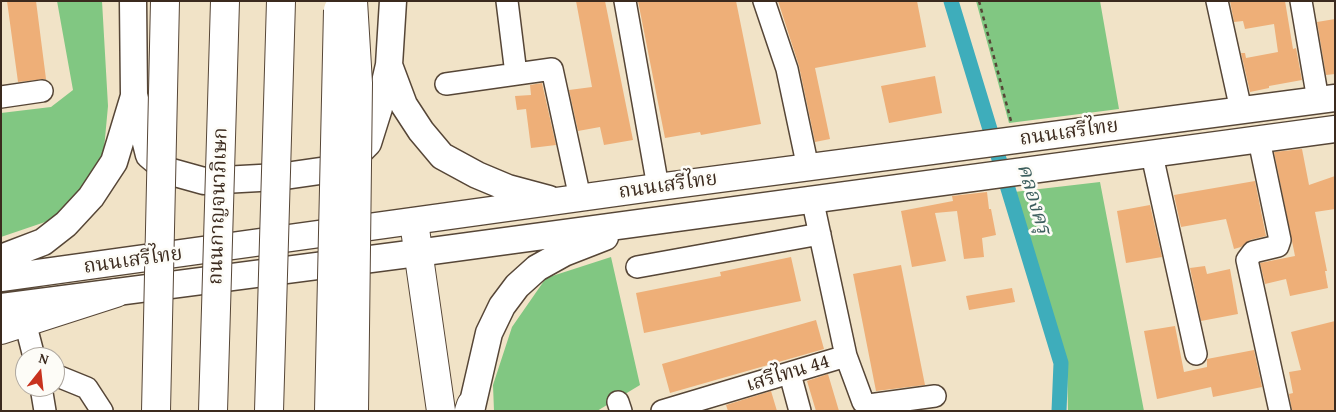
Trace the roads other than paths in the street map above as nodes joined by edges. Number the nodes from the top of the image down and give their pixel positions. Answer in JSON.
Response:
{"nodes":[{"id":1,"x":133,"y":1,"type":"edge"},
{"id":2,"x":165,"y":1,"type":"edge"},
{"id":3,"x":225,"y":1,"type":"edge"},
{"id":4,"x":280,"y":1,"type":"edge"},
{"id":5,"x":338,"y":1,"type":"edge"},
{"id":6,"x":353,"y":1,"type":"edge"},
{"id":7,"x":393,"y":1,"type":"edge"},
{"id":8,"x":507,"y":1,"type":"edge"},
{"id":9,"x":625,"y":1,"type":"edge"},
{"id":10,"x":764,"y":1,"type":"edge"},
{"id":11,"x":1217,"y":1,"type":"edge"},
{"id":12,"x":1301,"y":1,"type":"edge"},
{"id":13,"x":389,"y":65,"type":"junction"},
{"id":14,"x":516,"y":74,"type":"junction"},
{"id":15,"x":446,"y":84,"type":"dead end"},
{"id":16,"x":42,"y":91,"type":"dead end"},
{"id":17,"x":134,"y":95,"type":"junction"},
{"id":18,"x":1,"y":97,"type":"edge"},
{"id":19,"x":1326,"y":99,"type":"edge"},
{"id":20,"x":1241,"y":110,"type":"junction"},
{"id":21,"x":1335,"y":129,"type":"edge"},
{"id":22,"x":1259,"y":140,"type":"junction"},
{"id":23,"x":1152,"y":155,"type":"junction"},
{"id":24,"x":808,"y":168,"type":"junction"},
{"id":25,"x":658,"y":187,"type":"junction"},
{"id":26,"x":812,"y":198,"type":"junction"},
{"id":27,"x":569,"y":200,"type":"junction"},
{"id":28,"x":644,"y":221,"type":"junction"},
{"id":29,"x":414,"y":222,"type":"junction"},
{"id":30,"x":820,"y":234,"type":"junction"},
{"id":31,"x":417,"y":253,"type":"junction"},
{"id":32,"x":1,"y":258,"type":"edge"},
{"id":33,"x":637,"y":267,"type":"dead end"},
{"id":34,"x":1,"y":278,"type":"edge"},
{"id":35,"x":116,"y":293,"type":"junction"},
{"id":36,"x":1,"y":307,"type":"edge"},
{"id":37,"x":13,"y":326,"type":"edge"},
{"id":38,"x":27,"y":347,"type":"edge"},
{"id":39,"x":1196,"y":354,"type":"dead end"},
{"id":40,"x":846,"y":356,"type":"junction"},
{"id":41,"x":790,"y":374,"type":"junction"},
{"id":42,"x":65,"y":379,"type":"edge"},
{"id":43,"x":935,"y":396,"type":"dead end"},
{"id":44,"x":42,"y":397,"type":"edge"},
{"id":45,"x":711,"y":404,"type":"edge"},
{"id":46,"x":155,"y":406,"type":"edge"},
{"id":47,"x":470,"y":409,"type":"edge"},
{"id":48,"x":45,"y":411,"type":"edge"},
{"id":49,"x":102,"y":411,"type":"edge"},
{"id":50,"x":213,"y":411,"type":"edge"},
{"id":51,"x":269,"y":411,"type":"edge"},
{"id":52,"x":330,"y":411,"type":"edge"},
{"id":53,"x":354,"y":411,"type":"edge"},
{"id":54,"x":441,"y":411,"type":"edge"},
{"id":55,"x":662,"y":411,"type":"edge"},
{"id":56,"x":800,"y":411,"type":"edge"},
{"id":57,"x":1280,"y":411,"type":"edge"}],
"edges":[{"from":1,"to":17,"type":"main road"},
{"from":2,"to":46,"type":"highway","bridge":true},
{"from":3,"to":50,"type":"highway","name":"ถนนกาญจนาภิเษก","bridge":true},
{"from":4,"to":51,"type":"highway","bridge":true},
{"from":5,"to":52,"type":"highway","bridge":true},
{"from":6,"to":53,"type":"highway","bridge":true},
{"from":7,"to":13,"type":"main road"},
{"from":8,"to":14,"type":"street"},
{"from":9,"to":25,"type":"street"},
{"from":10,"to":24,"type":"street"},
{"from":11,"to":20,"type":"street"},
{"from":12,"to":19,"type":"street"},
{"from":13,"to":17,"type":"main road"},
{"from":13,"to":27,"type":"main road"},
{"from":14,"to":15,"type":"street"},
{"from":14,"to":27,"type":"street"},
{"from":16,"to":18,"type":"street"},
{"from":17,"to":32,"type":"main road"},
{"from":19,"to":20,"type":"main road","name":"ถนนเสรีไทย"},
{"from":20,"to":24,"type":"main road","name":"ถนนเสรีไทย"},
{"from":21,"to":22,"type":"main road","name":"ถนนเสรีไทย"},
{"from":22,"to":23,"type":"main road","name":"ถนนเสรีไทย"},
{"from":22,"to":57,"type":"street"},
{"from":23,"to":26,"type":"main road","name":"ถนนเสรีไทย"},
{"from":23,"to":39,"type":"street"},
{"from":24,"to":25,"type":"main road","name":"ถนนเสรีไทย"},
{"from":25,"to":27,"type":"main road","name":"ถนนเสรีไทย"},
{"from":26,"to":28,"type":"main road","name":"ถนนเสรีไทย"},
{"from":26,"to":30,"type":"street","name":"เสรีไทน 44"},
{"from":27,"to":29,"type":"main road","name":"ถนนเสรีไทย"},
{"from":28,"to":31,"type":"main road","name":"ถนนเสรีไทย"},
{"from":28,"to":47,"type":"main road"},
{"from":29,"to":31,"type":"highway"},
{"from":29,"to":34,"type":"main road","name":"ถนนเสรีไทย"},
{"from":30,"to":33,"type":"street"},
{"from":30,"to":40,"type":"street","name":"เสรีไทน 44"},
{"from":31,"to":35,"type":"main road","name":"ถนนเสรีไทย"},
{"from":31,"to":54,"type":"highway"},
{"from":35,"to":36,"type":"main road","name":"ถนนเสรีไทย"},
{"from":35,"to":37,"type":"highway"},
{"from":37,"to":38,"type":"street"},
{"from":40,"to":41,"type":"street","name":"เสรีไทน 44"},
{"from":40,"to":43,"type":"street"},
{"from":41,"to":45,"type":"street","name":"เสรีไทน 44"},
{"from":41,"to":56,"type":"street"},
{"from":42,"to":49,"type":"street"},
{"from":44,"to":48,"type":"street"},
{"from":45,"to":55,"type":"street","name":"เสรีไทน 44"}]}
